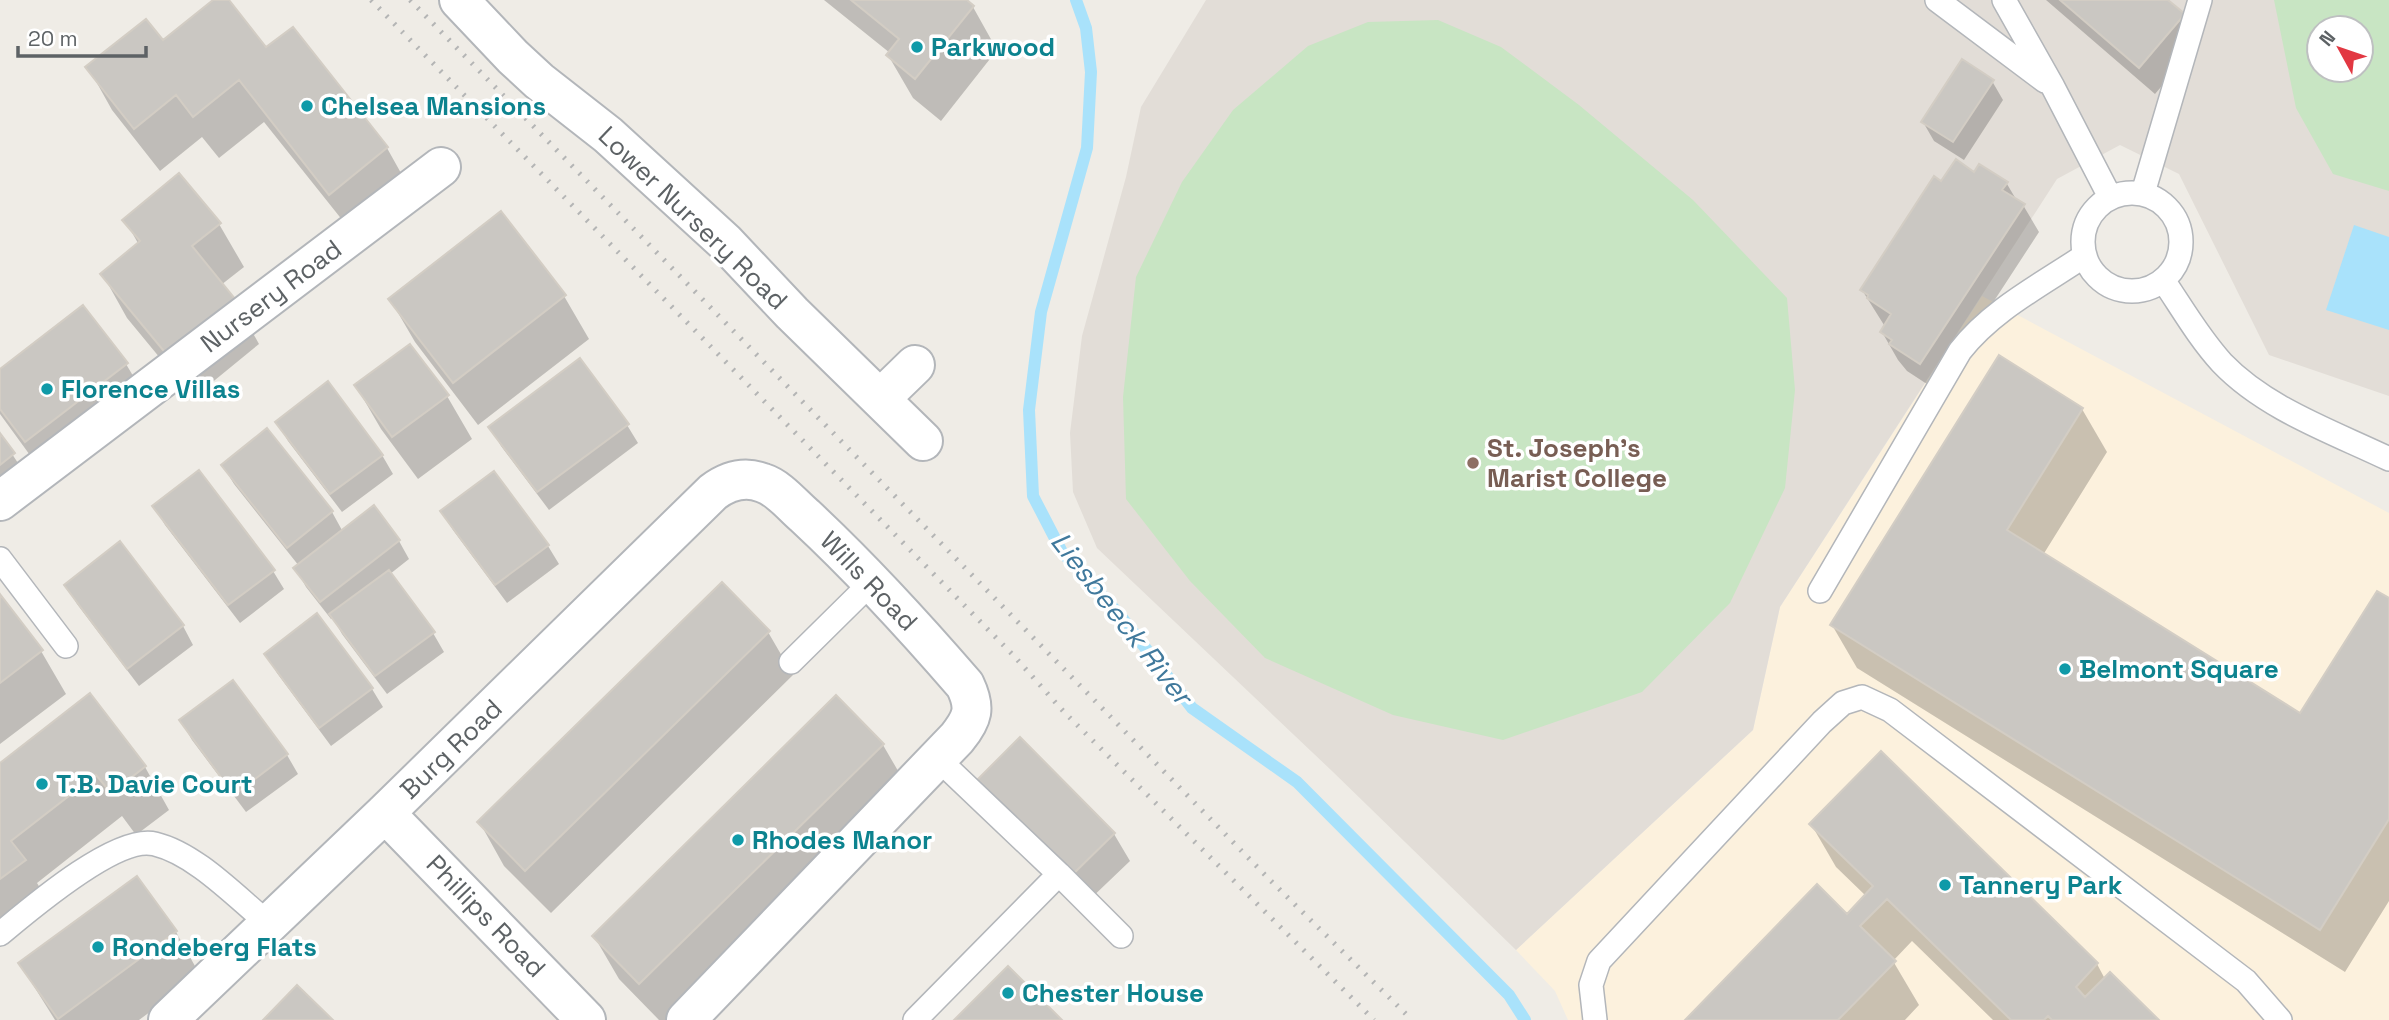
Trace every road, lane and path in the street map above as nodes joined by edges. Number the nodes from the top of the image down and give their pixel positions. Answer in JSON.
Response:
{"nodes":[{"id":1,"x":459,"y":0,"type":"edge"},
{"id":2,"x":1937,"y":0,"type":"edge"},
{"id":3,"x":2004,"y":0,"type":"edge"},
{"id":4,"x":2200,"y":0,"type":"edge"},
{"id":5,"x":2053,"y":87,"type":"junction"},
{"id":6,"x":441,"y":167,"type":"dead end"},
{"id":7,"x":2143,"y":193,"type":"junction"},
{"id":8,"x":2109,"y":197,"type":"junction"},
{"id":9,"x":2084,"y":257,"type":"junction"},
{"id":10,"x":2163,"y":280,"type":"junction"},
{"id":11,"x":915,"y":365,"type":"dead end"},
{"id":12,"x":881,"y":398,"type":"junction"},
{"id":13,"x":923,"y":442,"type":"dead end"},
{"id":14,"x":2389,"y":459,"type":"edge"},
{"id":15,"x":734,"y":481,"type":"joint"},
{"id":16,"x":0,"y":500,"type":"edge"},
{"id":17,"x":0,"y":559,"type":"edge"},
{"id":18,"x":872,"y":582,"type":"junction"},
{"id":19,"x":1820,"y":591,"type":"dead end"},
{"id":20,"x":66,"y":646,"type":"dead end"},
{"id":21,"x":791,"y":663,"type":"dead end"},
{"id":22,"x":937,"y":758,"type":"junction"},
{"id":23,"x":385,"y":813,"type":"junction"},
{"id":24,"x":1059,"y":874,"type":"junction"},
{"id":25,"x":269,"y":924,"type":"junction"},
{"id":26,"x":0,"y":934,"type":"edge"},
{"id":27,"x":1121,"y":936,"type":"dead end"},
{"id":28,"x":168,"y":1020,"type":"edge"},
{"id":29,"x":586,"y":1020,"type":"edge"},
{"id":30,"x":686,"y":1020,"type":"edge"},
{"id":31,"x":915,"y":1020,"type":"edge"},
{"id":32,"x":1595,"y":1020,"type":"edge"},
{"id":33,"x":2280,"y":1020,"type":"edge"}],
"edges":[{"from":1,"to":12,"type":"street","name":"Lower Nursery Road"},
{"from":2,"to":5,"type":"lane"},
{"from":3,"to":5,"type":"lane"},
{"from":4,"to":7,"type":"lane"},
{"from":5,"to":8,"type":"lane"},
{"from":6,"to":16,"type":"street","name":"Nursery Road"},
{"from":7,"to":8,"type":"lane"},
{"from":7,"to":10,"type":"lane"},
{"from":8,"to":9,"type":"lane"},
{"from":9,"to":10,"type":"lane"},
{"from":9,"to":19,"type":"lane"},
{"from":10,"to":14,"type":"lane"},
{"from":11,"to":12,"type":"street"},
{"from":12,"to":13,"type":"street","name":"Lower Nursery Road"},
{"from":15,"to":18,"type":"street","name":"Wills Road"},
{"from":15,"to":23,"type":"street","name":"Burg Road"},
{"from":17,"to":20,"type":"lane"},
{"from":18,"to":21,"type":"lane"},
{"from":18,"to":22,"type":"street","name":"Wills Road"},
{"from":22,"to":24,"type":"lane"},
{"from":22,"to":30,"type":"street"},
{"from":23,"to":25,"type":"street","name":"Burg Road"},
{"from":23,"to":29,"type":"street","name":"Phillips Road"},
{"from":24,"to":27,"type":"lane"},
{"from":24,"to":31,"type":"lane"},
{"from":25,"to":26,"type":"lane"},
{"from":25,"to":28,"type":"street","name":"Burg Road"},
{"from":32,"to":33,"type":"lane"}]}
